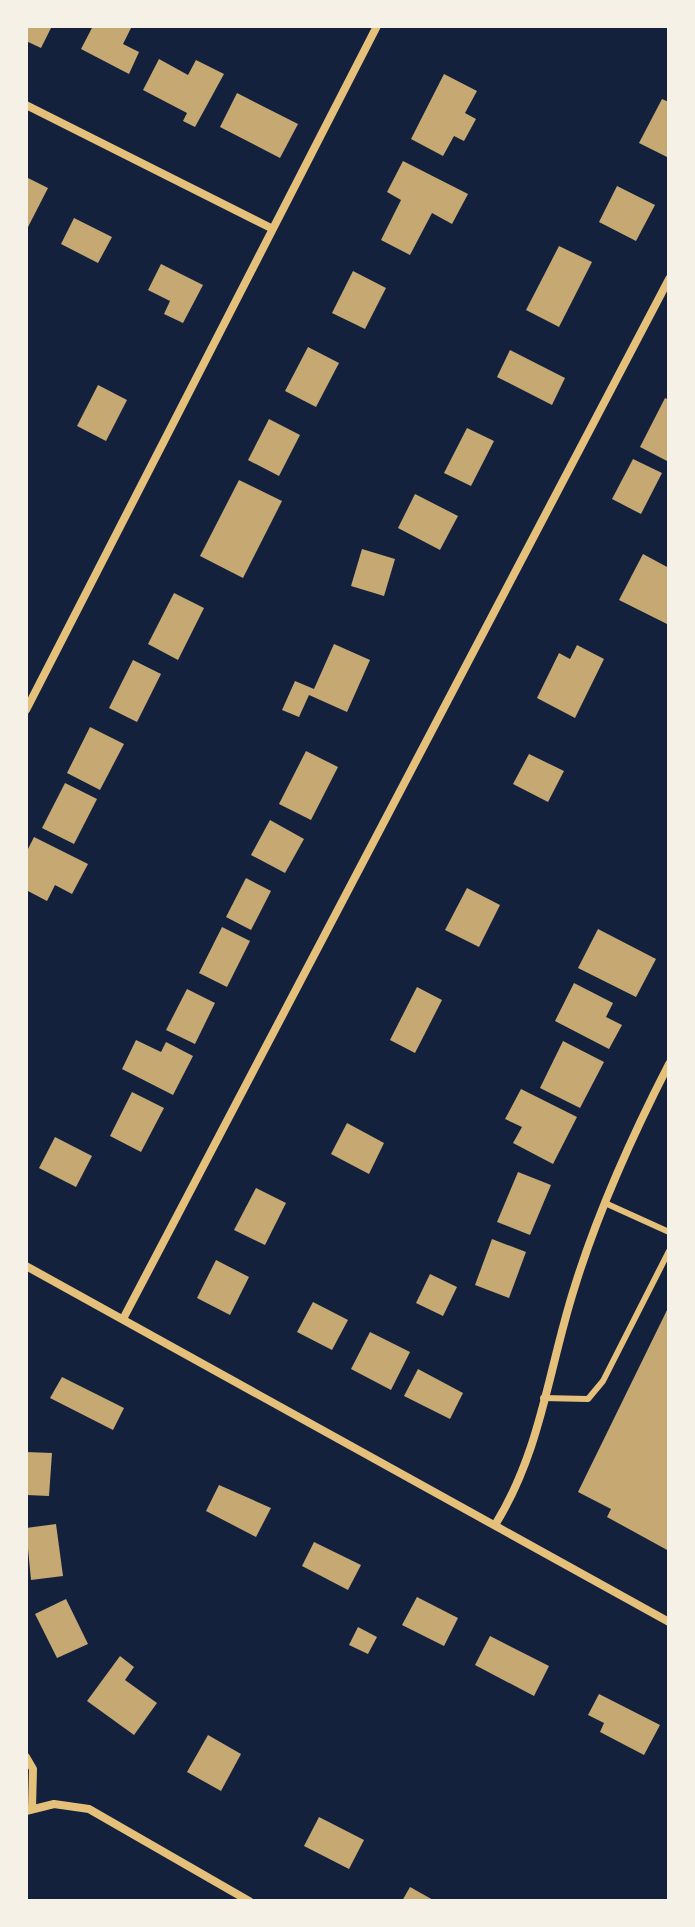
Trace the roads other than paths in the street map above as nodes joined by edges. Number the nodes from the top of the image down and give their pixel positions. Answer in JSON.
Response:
{"nodes":[{"id":1,"x":377,"y":26,"type":"edge"},
{"id":2,"x":26,"y":105,"type":"edge"},
{"id":3,"x":271,"y":228,"type":"junction"},
{"id":4,"x":669,"y":279,"type":"edge"},
{"id":5,"x":26,"y":710,"type":"edge"},
{"id":6,"x":669,"y":1064,"type":"edge"},
{"id":7,"x":605,"y":1203,"type":"junction"},
{"id":8,"x":669,"y":1232,"type":"edge"},
{"id":9,"x":669,"y":1251,"type":"edge"},
{"id":10,"x":26,"y":1266,"type":"edge"},
{"id":11,"x":123,"y":1319,"type":"junction"},
{"id":12,"x":543,"y":1398,"type":"junction"},
{"id":13,"x":495,"y":1525,"type":"junction"},
{"id":14,"x":669,"y":1622,"type":"edge"},
{"id":15,"x":26,"y":1757,"type":"edge"},
{"id":16,"x":29,"y":1810,"type":"edge"},
{"id":17,"x":249,"y":1901,"type":"edge"}],
"edges":[{"from":1,"to":3,"type":"street"},
{"from":2,"to":3,"type":"street"},
{"from":3,"to":5,"type":"street"},
{"from":4,"to":11,"type":"street"},
{"from":6,"to":7,"type":"street"},
{"from":7,"to":8,"type":"lane"},
{"from":7,"to":12,"type":"street"},
{"from":9,"to":12,"type":"lane"},
{"from":10,"to":11,"type":"street"},
{"from":11,"to":13,"type":"street"},
{"from":12,"to":13,"type":"street"},
{"from":13,"to":14,"type":"street"},
{"from":15,"to":16,"type":"street"},
{"from":16,"to":17,"type":"street"}]}
